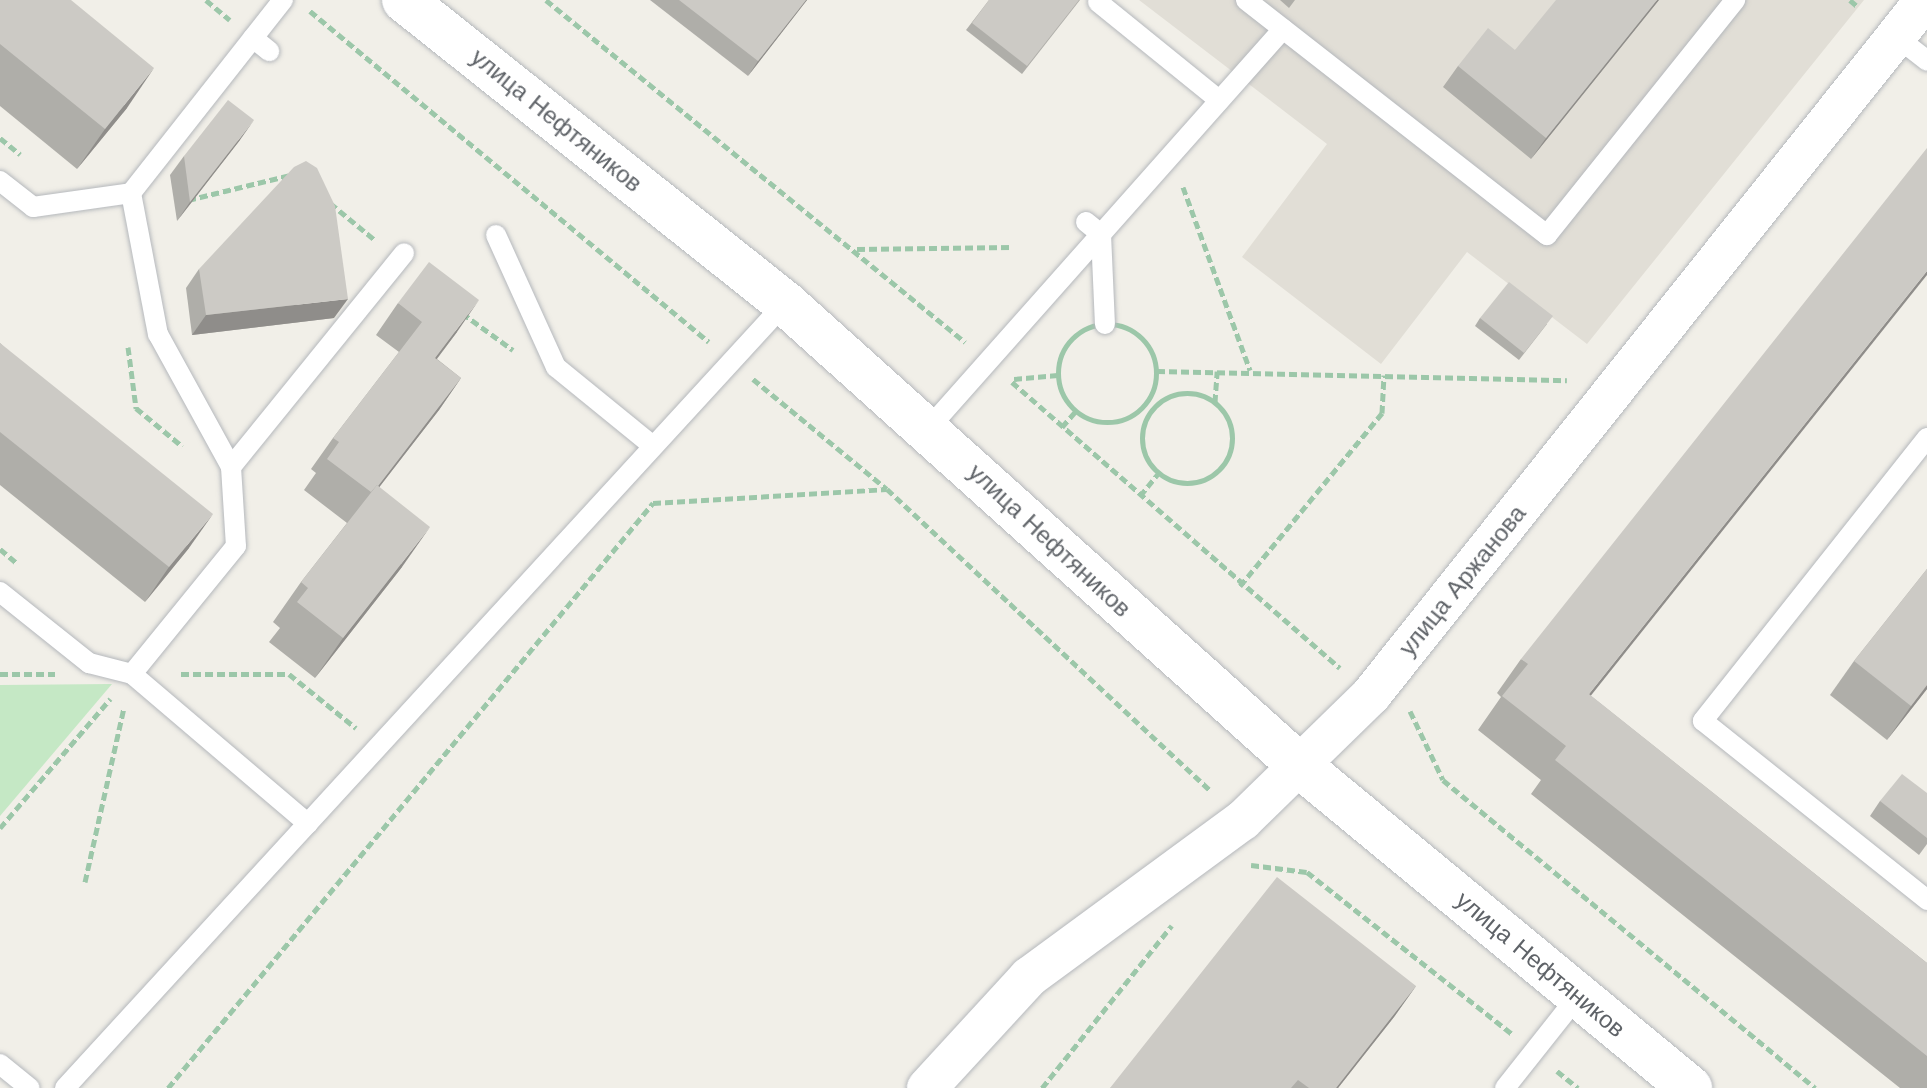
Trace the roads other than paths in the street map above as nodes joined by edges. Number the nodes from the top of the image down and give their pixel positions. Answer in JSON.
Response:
{"nodes":[{"id":1,"x":283,"y":0,"type":"edge"},
{"id":2,"x":404,"y":0,"type":"edge"},
{"id":3,"x":1246,"y":0,"type":"edge"},
{"id":4,"x":1735,"y":0,"type":"edge"},
{"id":5,"x":1925,"y":0,"type":"edge"},
{"id":6,"x":1098,"y":2,"type":"edge"},
{"id":7,"x":1283,"y":29,"type":"junction"},
{"id":8,"x":1913,"y":49,"type":"edge"},
{"id":9,"x":1219,"y":100,"type":"junction"},
{"id":10,"x":0,"y":181,"type":"edge"},
{"id":11,"x":131,"y":193,"type":"junction"},
{"id":12,"x":1094,"y":228,"type":"junction"},
{"id":13,"x":496,"y":235,"type":"dead end"},
{"id":14,"x":401,"y":257,"type":"road end"},
{"id":15,"x":785,"y":303,"type":"junction"},
{"id":16,"x":1105,"y":324,"type":"road end"},
{"id":17,"x":928,"y":429,"type":"junction"},
{"id":18,"x":1927,"y":438,"type":"edge"},
{"id":19,"x":653,"y":446,"type":"junction"},
{"id":20,"x":231,"y":467,"type":"junction"},
{"id":21,"x":0,"y":592,"type":"edge"},
{"id":22,"x":132,"y":674,"type":"junction"},
{"id":23,"x":1300,"y":766,"type":"junction"},
{"id":24,"x":308,"y":824,"type":"junction"},
{"id":25,"x":1925,"y":894,"type":"edge"},
{"id":26,"x":1577,"y":997,"type":"junction"},
{"id":27,"x":0,"y":1064,"type":"edge"},
{"id":28,"x":30,"y":1088,"type":"edge"},
{"id":29,"x":65,"y":1088,"type":"edge"},
{"id":30,"x":927,"y":1088,"type":"edge"},
{"id":31,"x":1505,"y":1088,"type":"edge"},
{"id":32,"x":1690,"y":1088,"type":"edge"}],
"edges":[{"from":1,"to":11,"type":"lane"},
{"from":2,"to":15,"type":"main road","name":"улица Нефтяников"},
{"from":3,"to":7,"type":"lane"},
{"from":4,"to":7,"type":"lane"},
{"from":5,"to":8,"type":"street","name":"улица Аржанова"},
{"from":6,"to":9,"type":"lane"},
{"from":7,"to":9,"type":"lane"},
{"from":8,"to":23,"type":"street","name":"улица Аржанова"},
{"from":9,"to":12,"type":"lane"},
{"from":10,"to":11,"type":"lane"},
{"from":11,"to":20,"type":"lane"},
{"from":12,"to":16,"type":"lane"},
{"from":12,"to":17,"type":"lane"},
{"from":13,"to":19,"type":"lane"},
{"from":14,"to":20,"type":"lane"},
{"from":15,"to":17,"type":"main road","name":"улица Нефтяников"},
{"from":15,"to":19,"type":"lane"},
{"from":17,"to":23,"type":"main road","name":"улица Нефтяников"},
{"from":18,"to":25,"type":"lane"},
{"from":19,"to":24,"type":"lane"},
{"from":20,"to":22,"type":"lane"},
{"from":21,"to":22,"type":"lane"},
{"from":22,"to":24,"type":"lane"},
{"from":23,"to":26,"type":"main road","name":"улица Нефтяников"},
{"from":23,"to":30,"type":"street","name":"улица Аржанова"},
{"from":24,"to":29,"type":"lane"},
{"from":26,"to":31,"type":"lane"},
{"from":26,"to":32,"type":"main road","name":"улица Нефтяников"},
{"from":27,"to":28,"type":"lane"}]}
